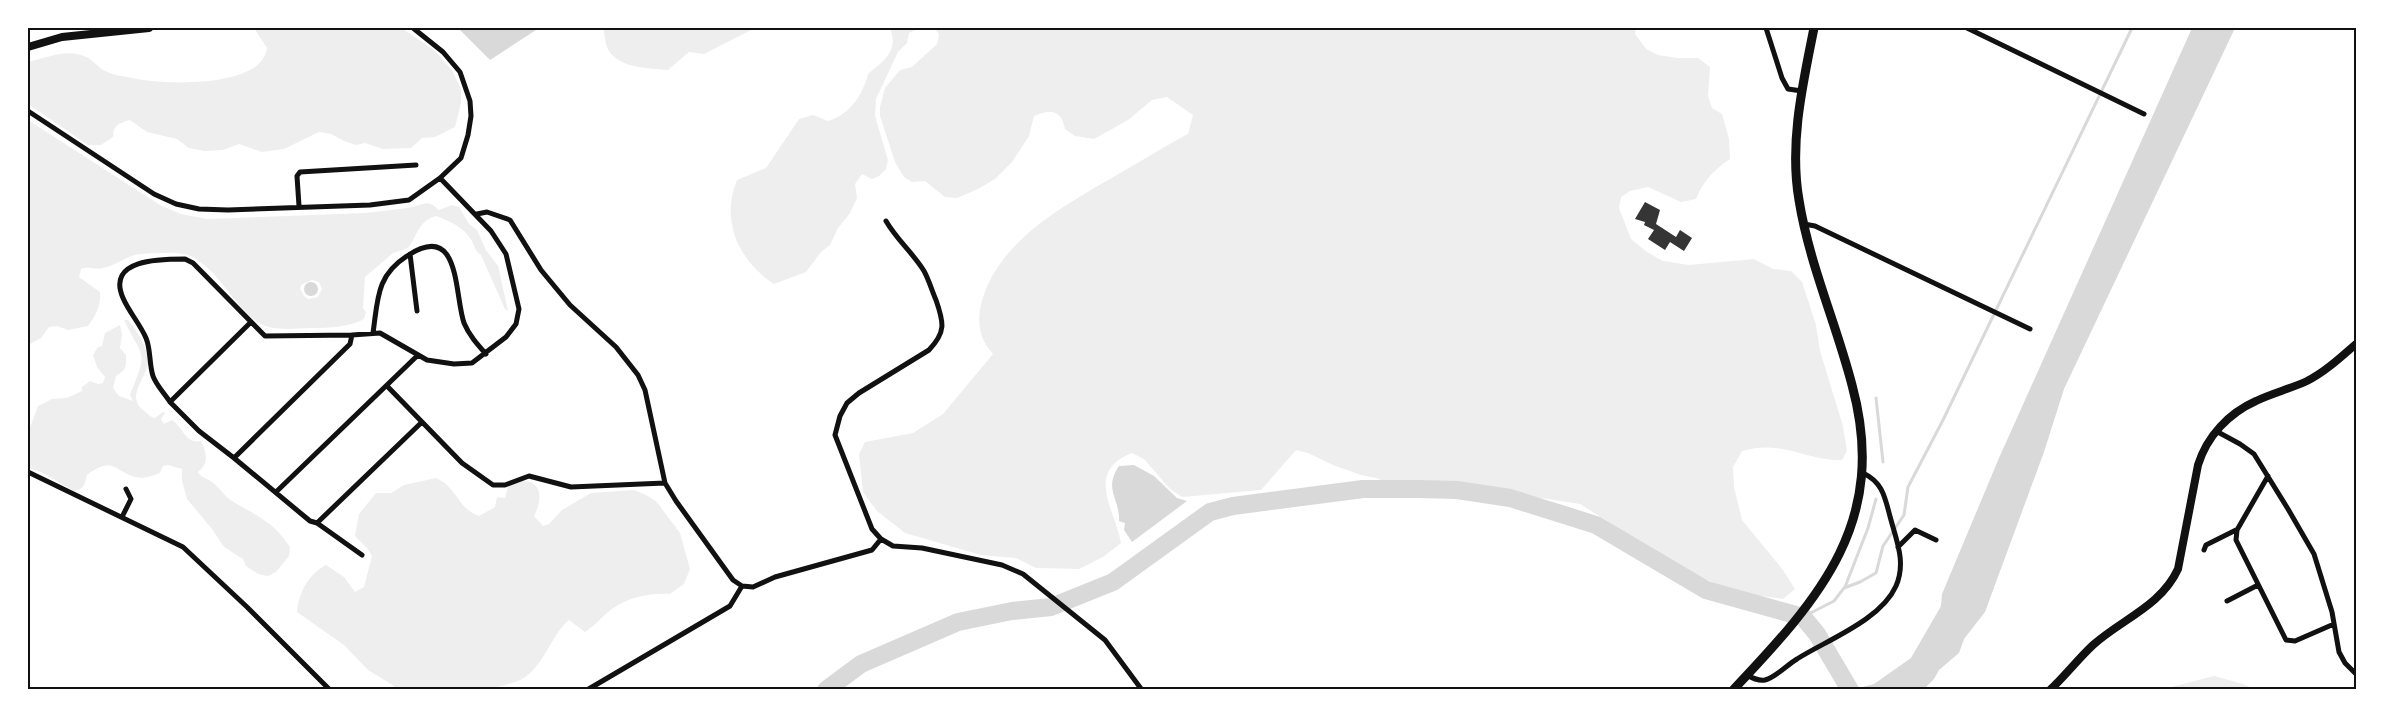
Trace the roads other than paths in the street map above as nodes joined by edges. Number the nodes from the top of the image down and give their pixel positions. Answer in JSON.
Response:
{"nodes":[{"id":1,"x":149,"y":28,"type":"edge"},
{"id":2,"x":413,"y":28,"type":"edge"},
{"id":3,"x":1766,"y":28,"type":"edge"},
{"id":4,"x":1814,"y":28,"type":"edge"},
{"id":5,"x":1966,"y":28,"type":"edge"},
{"id":6,"x":29,"y":45,"type":"edge"},
{"id":7,"x":1802,"y":91,"type":"junction"},
{"id":8,"x":28,"y":111,"type":"edge"},
{"id":9,"x":2144,"y":114,"type":"dead end"},
{"id":10,"x":416,"y":165,"type":"dead end"},
{"id":11,"x":440,"y":178,"type":"junction"},
{"id":12,"x":299,"y":206,"type":"junction"},
{"id":13,"x":477,"y":214,"type":"junction"},
{"id":14,"x":886,"y":221,"type":"dead end"},
{"id":15,"x":1804,"y":224,"type":"junction"},
{"id":16,"x":410,"y":254,"type":"junction"},
{"id":17,"x":417,"y":311,"type":"dead end"},
{"id":18,"x":250,"y":323,"type":"junction"},
{"id":19,"x":2030,"y":329,"type":"dead end"},
{"id":20,"x":373,"y":333,"type":"junction"},
{"id":21,"x":352,"y":335,"type":"junction"},
{"id":22,"x":2356,"y":344,"type":"edge"},
{"id":23,"x":486,"y":354,"type":"junction"},
{"id":24,"x":417,"y":356,"type":"junction"},
{"id":25,"x":387,"y":386,"type":"junction"},
{"id":26,"x":170,"y":402,"type":"junction"},
{"id":27,"x":422,"y":422,"type":"junction"},
{"id":28,"x":2216,"y":431,"type":"junction"},
{"id":29,"x":234,"y":458,"type":"junction"},
{"id":30,"x":28,"y":472,"type":"edge"},
{"id":31,"x":1863,"y":473,"type":"junction"},
{"id":32,"x":2268,"y":476,"type":"junction"},
{"id":33,"x":665,"y":483,"type":"junction"},
{"id":34,"x":126,"y":489,"type":"dead end"},
{"id":35,"x":276,"y":492,"type":"junction"},
{"id":36,"x":122,"y":517,"type":"junction"},
{"id":37,"x":317,"y":523,"type":"junction"},
{"id":38,"x":2236,"y":530,"type":"junction"},
{"id":39,"x":881,"y":539,"type":"junction"},
{"id":40,"x":1936,"y":540,"type":"dead end"},
{"id":41,"x":1898,"y":547,"type":"junction"},
{"id":42,"x":2204,"y":550,"type":"dead end"},
{"id":43,"x":362,"y":555,"type":"dead end"},
{"id":44,"x":742,"y":586,"type":"junction"},
{"id":45,"x":2258,"y":586,"type":"junction"},
{"id":46,"x":2227,"y":601,"type":"dead end"},
{"id":47,"x":2334,"y":624,"type":"junction"},
{"id":48,"x":2356,"y":674,"type":"edge"},
{"id":49,"x":1747,"y":675,"type":"junction"},
{"id":50,"x":330,"y":690,"type":"edge"},
{"id":51,"x":587,"y":690,"type":"edge"},
{"id":52,"x":1142,"y":690,"type":"edge"},
{"id":53,"x":1733,"y":690,"type":"edge"},
{"id":54,"x":2050,"y":690,"type":"edge"}],
"edges":[{"from":1,"to":6,"type":"main road"},
{"from":2,"to":11,"type":"street"},
{"from":3,"to":7,"type":"street"},
{"from":4,"to":7,"type":"main road"},
{"from":5,"to":9,"type":"street"},
{"from":7,"to":15,"type":"main road"},
{"from":8,"to":12,"type":"street"},
{"from":10,"to":12,"type":"street"},
{"from":11,"to":12,"type":"street"},
{"from":11,"to":13,"type":"street"},
{"from":13,"to":23,"type":"street"},
{"from":13,"to":33,"type":"street"},
{"from":14,"to":39,"type":"street"},
{"from":15,"to":19,"type":"street"},
{"from":15,"to":31,"type":"main road"},
{"from":16,"to":17,"type":"street"},
{"from":16,"to":20,"type":"street"},
{"from":16,"to":23,"type":"street"},
{"from":18,"to":21,"type":"street"},
{"from":18,"to":26,"type":"street"},
{"from":18,"to":26,"type":"street"},
{"from":20,"to":21,"type":"street"},
{"from":20,"to":24,"type":"street"},
{"from":21,"to":29,"type":"street"},
{"from":22,"to":28,"type":"main road"},
{"from":23,"to":24,"type":"street"},
{"from":24,"to":25,"type":"street"},
{"from":25,"to":27,"type":"street"},
{"from":25,"to":35,"type":"street"},
{"from":26,"to":29,"type":"street"},
{"from":27,"to":33,"type":"street"},
{"from":27,"to":37,"type":"street"},
{"from":28,"to":32,"type":"street"},
{"from":28,"to":54,"type":"main road"},
{"from":29,"to":35,"type":"street"},
{"from":30,"to":36,"type":"street"},
{"from":31,"to":41,"type":"street"},
{"from":31,"to":49,"type":"main road"},
{"from":32,"to":38,"type":"street"},
{"from":32,"to":47,"type":"street"},
{"from":33,"to":44,"type":"street"},
{"from":34,"to":36,"type":"street"},
{"from":35,"to":37,"type":"street"},
{"from":36,"to":50,"type":"street"},
{"from":37,"to":43,"type":"street"},
{"from":38,"to":42,"type":"street"},
{"from":38,"to":45,"type":"street"},
{"from":39,"to":44,"type":"street"},
{"from":39,"to":52,"type":"street"},
{"from":40,"to":41,"type":"street"},
{"from":41,"to":49,"type":"street"},
{"from":44,"to":51,"type":"street"},
{"from":45,"to":46,"type":"street"},
{"from":45,"to":47,"type":"street"},
{"from":47,"to":48,"type":"street"},
{"from":49,"to":53,"type":"main road"}]}
